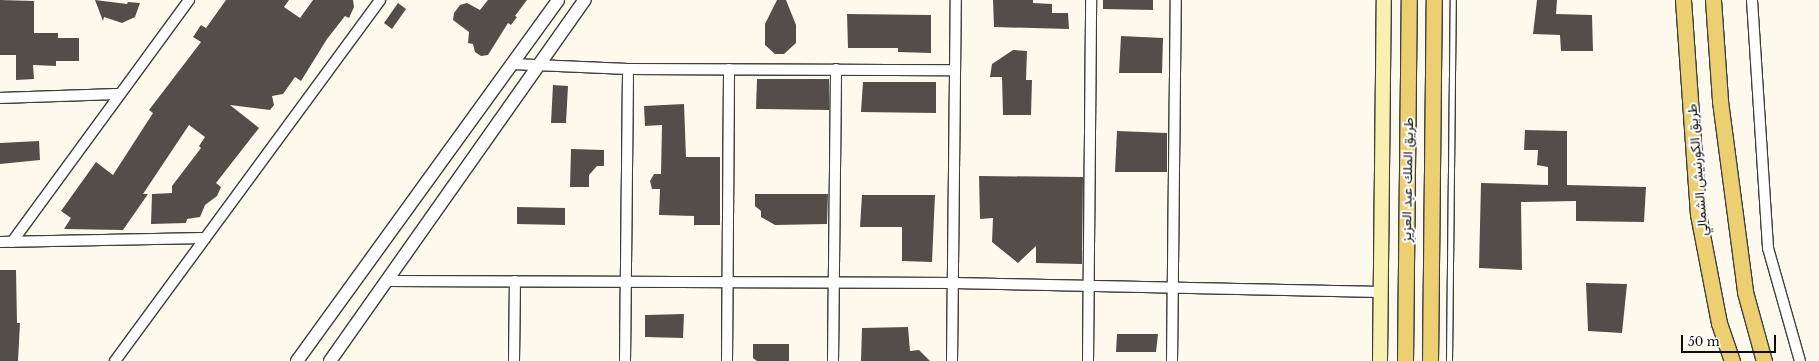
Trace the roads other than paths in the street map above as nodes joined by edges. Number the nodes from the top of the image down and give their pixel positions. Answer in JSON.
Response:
{"nodes":[{"id":1,"x":188,"y":0,"type":"edge"},
{"id":2,"x":380,"y":0,"type":"edge"},
{"id":3,"x":558,"y":0,"type":"edge"},
{"id":4,"x":586,"y":0,"type":"edge"},
{"id":5,"x":956,"y":0,"type":"edge"},
{"id":6,"x":1091,"y":0,"type":"edge"},
{"id":7,"x":1176,"y":0,"type":"edge"},
{"id":8,"x":1384,"y":0,"type":"edge"},
{"id":9,"x":1409,"y":0,"type":"edge"},
{"id":10,"x":1434,"y":0,"type":"edge"},
{"id":11,"x":1453,"y":0,"type":"edge"},
{"id":12,"x":1683,"y":0,"type":"edge"},
{"id":13,"x":1714,"y":0,"type":"edge"},
{"id":14,"x":1752,"y":0,"type":"edge"},
{"id":15,"x":512,"y":64,"type":"junction"},
{"id":16,"x":538,"y":65,"type":"junction"},
{"id":17,"x":628,"y":69,"type":"junction"},
{"id":18,"x":729,"y":69,"type":"junction"},
{"id":19,"x":836,"y":69,"type":"junction"},
{"id":20,"x":955,"y":70,"type":"junction"},
{"id":21,"x":120,"y":94,"type":"junction"},
{"id":22,"x":0,"y":98,"type":"edge"},
{"id":23,"x":205,"y":238,"type":"junction"},
{"id":24,"x":0,"y":242,"type":"edge"},
{"id":25,"x":12,"y":242,"type":"junction"},
{"id":26,"x":389,"y":281,"type":"junction"},
{"id":27,"x":515,"y":281,"type":"junction"},
{"id":28,"x":627,"y":282,"type":"junction"},
{"id":29,"x":727,"y":282,"type":"junction"},
{"id":30,"x":834,"y":283,"type":"junction"},
{"id":31,"x":953,"y":283,"type":"junction"},
{"id":32,"x":1089,"y":286,"type":"junction"},
{"id":33,"x":1173,"y":288,"type":"junction"},
{"id":34,"x":1381,"y":292,"type":"junction"},
{"id":35,"x":115,"y":361,"type":"edge"},
{"id":36,"x":297,"y":361,"type":"edge"},
{"id":37,"x":330,"y":361,"type":"edge"},
{"id":38,"x":514,"y":361,"type":"edge"},
{"id":39,"x":626,"y":361,"type":"edge"},
{"id":40,"x":727,"y":361,"type":"edge"},
{"id":41,"x":833,"y":361,"type":"edge"},
{"id":42,"x":952,"y":361,"type":"edge"},
{"id":43,"x":1088,"y":361,"type":"edge"},
{"id":44,"x":1172,"y":361,"type":"edge"},
{"id":45,"x":1380,"y":361,"type":"edge"},
{"id":46,"x":1405,"y":361,"type":"edge"},
{"id":47,"x":1430,"y":361,"type":"edge"},
{"id":48,"x":1449,"y":361,"type":"edge"},
{"id":49,"x":1732,"y":361,"type":"edge"},
{"id":50,"x":1764,"y":361,"type":"edge"},
{"id":51,"x":1800,"y":361,"type":"edge"}],
"edges":[{"from":1,"to":21,"type":"street"},
{"from":2,"to":23,"type":"street"},
{"from":3,"to":15,"type":"street"},
{"from":4,"to":16,"type":"street"},
{"from":5,"to":20,"type":"street"},
{"from":6,"to":32,"type":"street"},
{"from":7,"to":33,"type":"street"},
{"from":8,"to":34,"type":"main road"},
{"from":9,"to":46,"type":"main road","name":"طريق الملك عبد العزيز"},
{"from":10,"to":47,"type":"main road","name":"طريق الملك عبد العزيز"},
{"from":11,"to":48,"type":"lane"},
{"from":12,"to":49,"type":"main road","name":"طريق الكورنيش الشمالي"},
{"from":13,"to":50,"type":"main road","name":"طريق الكورنيش الشمالي"},
{"from":14,"to":51,"type":"street"},
{"from":15,"to":16,"type":"street"},
{"from":15,"to":36,"type":"street"},
{"from":16,"to":17,"type":"street"},
{"from":16,"to":26,"type":"street"},
{"from":17,"to":18,"type":"street"},
{"from":17,"to":28,"type":"street"},
{"from":18,"to":19,"type":"street"},
{"from":18,"to":29,"type":"street"},
{"from":19,"to":20,"type":"street"},
{"from":19,"to":30,"type":"street"},
{"from":20,"to":31,"type":"street"},
{"from":21,"to":22,"type":"street"},
{"from":21,"to":25,"type":"street"},
{"from":23,"to":25,"type":"street"},
{"from":23,"to":35,"type":"street"},
{"from":24,"to":25,"type":"street"},
{"from":26,"to":27,"type":"street"},
{"from":26,"to":37,"type":"street"},
{"from":27,"to":28,"type":"street"},
{"from":27,"to":38,"type":"street"},
{"from":28,"to":29,"type":"street"},
{"from":28,"to":39,"type":"street"},
{"from":29,"to":30,"type":"street"},
{"from":29,"to":40,"type":"street"},
{"from":30,"to":31,"type":"street"},
{"from":30,"to":41,"type":"street"},
{"from":31,"to":32,"type":"street"},
{"from":31,"to":42,"type":"street"},
{"from":32,"to":33,"type":"street"},
{"from":32,"to":43,"type":"street"},
{"from":33,"to":34,"type":"street"},
{"from":33,"to":44,"type":"street"},
{"from":34,"to":45,"type":"main road"}]}
